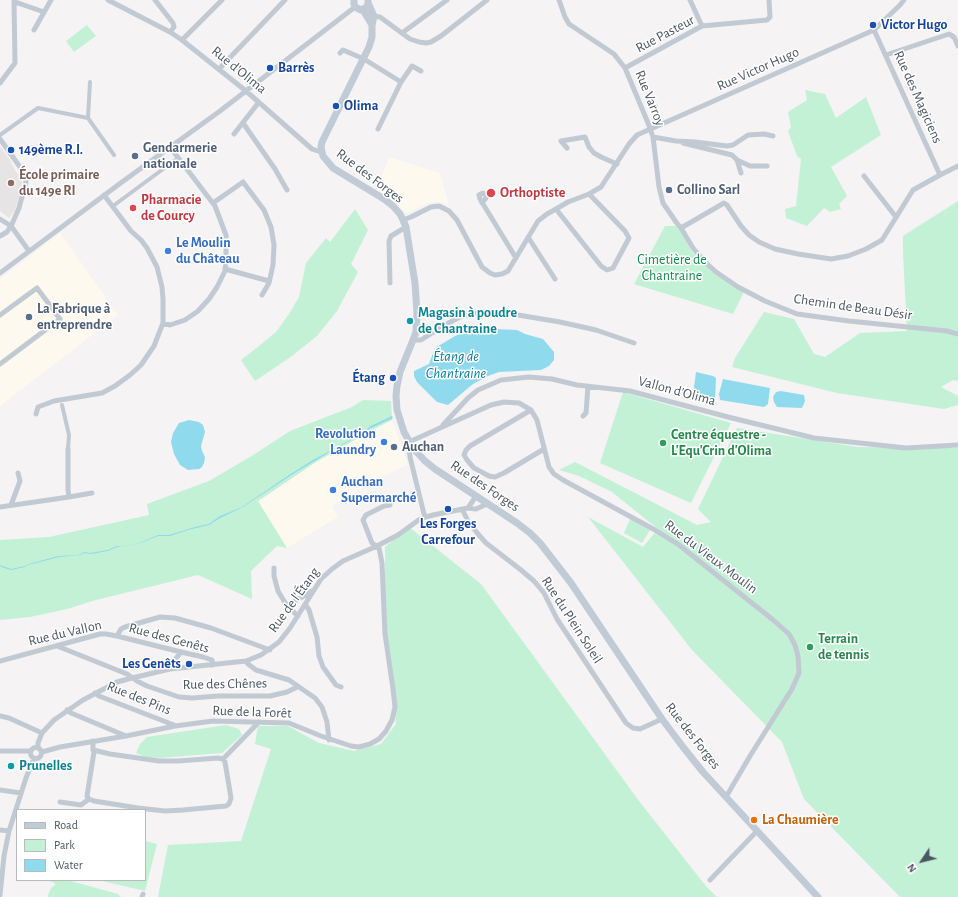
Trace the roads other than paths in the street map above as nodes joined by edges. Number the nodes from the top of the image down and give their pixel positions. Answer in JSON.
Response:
{"nodes":[{"id":1,"x":51,"y":0,"type":"edge"},
{"id":2,"x":108,"y":0,"type":"edge"},
{"id":3,"x":222,"y":0,"type":"edge"},
{"id":4,"x":285,"y":0,"type":"edge"},
{"id":5,"x":448,"y":0,"type":"edge"},
{"id":6,"x":487,"y":0,"type":"edge"},
{"id":7,"x":560,"y":0,"type":"edge"},
{"id":8,"x":690,"y":0,"type":"edge"},
{"id":9,"x":769,"y":0,"type":"edge"},
{"id":10,"x":904,"y":0,"type":"edge"},
{"id":11,"x":15,"y":1,"type":"edge"},
{"id":12,"x":157,"y":1,"type":"edge"},
{"id":13,"x":368,"y":2,"type":"edge"},
{"id":14,"x":355,"y":4,"type":"edge"},
{"id":15,"x":363,"y":10,"type":"junction"},
{"id":16,"x":44,"y":12,"type":"junction"},
{"id":17,"x":371,"y":16,"type":"junction"},
{"id":18,"x":702,"y":26,"type":"junction"},
{"id":19,"x":34,"y":30,"type":"dead end"},
{"id":20,"x":874,"y":30,"type":"junction"},
{"id":21,"x":170,"y":32,"type":"junction"},
{"id":22,"x":402,"y":33,"type":"junction"},
{"id":23,"x":182,"y":40,"type":"junction"},
{"id":24,"x":958,"y":46,"type":"edge"},
{"id":25,"x":340,"y":53,"type":"dead end"},
{"id":26,"x":886,"y":55,"type":"junction"},
{"id":27,"x":364,"y":60,"type":"junction"},
{"id":28,"x":625,"y":68,"type":"junction"},
{"id":29,"x":219,"y":69,"type":"junction"},
{"id":30,"x":421,"y":71,"type":"dead end"},
{"id":31,"x":1,"y":80,"type":"edge"},
{"id":32,"x":90,"y":82,"type":"dead end"},
{"id":33,"x":401,"y":82,"type":"junction"},
{"id":34,"x":246,"y":91,"type":"junction"},
{"id":35,"x":259,"y":102,"type":"junction"},
{"id":36,"x":88,"y":118,"type":"junction"},
{"id":37,"x":242,"y":123,"type":"junction"},
{"id":38,"x":378,"y":129,"type":"dead end"},
{"id":39,"x":651,"y":130,"type":"junction"},
{"id":40,"x":234,"y":134,"type":"dead end"},
{"id":41,"x":0,"y":135,"type":"edge"},
{"id":42,"x":773,"y":136,"type":"dead end"},
{"id":43,"x":653,"y":137,"type":"junction"},
{"id":44,"x":0,"y":139,"type":"edge"},
{"id":45,"x":676,"y":141,"type":"junction"},
{"id":46,"x":170,"y":147,"type":"junction"},
{"id":47,"x":567,"y":148,"type":"dead end"},
{"id":48,"x":321,"y":152,"type":"junction"},
{"id":49,"x":114,"y":155,"type":"dead end"},
{"id":50,"x":178,"y":158,"type":"junction"},
{"id":51,"x":737,"y":160,"type":"junction"},
{"id":52,"x":616,"y":164,"type":"junction"},
{"id":53,"x":767,"y":166,"type":"dead end"},
{"id":54,"x":958,"y":166,"type":"edge"},
{"id":55,"x":741,"y":173,"type":"dead end"},
{"id":56,"x":940,"y":175,"type":"junction"},
{"id":57,"x":864,"y":176,"type":"dead end"},
{"id":58,"x":288,"y":190,"type":"dead end"},
{"id":59,"x":589,"y":194,"type":"junction"},
{"id":60,"x":104,"y":195,"type":"junction"},
{"id":61,"x":213,"y":203,"type":"junction"},
{"id":62,"x":482,"y":203,"type":"dead end"},
{"id":63,"x":113,"y":206,"type":"junction"},
{"id":64,"x":556,"y":209,"type":"junction"},
{"id":65,"x":896,"y":217,"type":"junction"},
{"id":66,"x":0,"y":219,"type":"edge"},
{"id":67,"x":405,"y":224,"type":"junction"},
{"id":68,"x":11,"y":226,"type":"junction"},
{"id":69,"x":681,"y":228,"type":"junction"},
{"id":70,"x":0,"y":236,"type":"edge"},
{"id":71,"x":528,"y":237,"type":"junction"},
{"id":72,"x":693,"y":248,"type":"joint"},
{"id":73,"x":30,"y":251,"type":"junction"},
{"id":74,"x":516,"y":258,"type":"junction"},
{"id":75,"x":226,"y":269,"type":"junction"},
{"id":76,"x":0,"y":273,"type":"edge"},
{"id":77,"x":555,"y":279,"type":"dead end"},
{"id":78,"x":269,"y":281,"type":"junction"},
{"id":79,"x":390,"y":283,"type":"dead end"},
{"id":80,"x":262,"y":295,"type":"dead end"},
{"id":81,"x":0,"y":315,"type":"edge"},
{"id":82,"x":163,"y":323,"type":"junction"},
{"id":83,"x":958,"y":334,"type":"edge"},
{"id":84,"x":413,"y":340,"type":"junction"},
{"id":85,"x":634,"y":343,"type":"dead end"},
{"id":86,"x":0,"y":364,"type":"edge"},
{"id":87,"x":588,"y":386,"type":"junction"},
{"id":88,"x":62,"y":404,"type":"dead end"},
{"id":89,"x":530,"y":410,"type":"junction"},
{"id":90,"x":36,"y":414,"type":"dead end"},
{"id":91,"x":582,"y":416,"type":"dead end"},
{"id":92,"x":441,"y":428,"type":"junction"},
{"id":93,"x":409,"y":442,"type":"junction"},
{"id":94,"x":958,"y":445,"type":"edge"},
{"id":95,"x":68,"y":449,"type":"joint"},
{"id":96,"x":544,"y":449,"type":"junction"},
{"id":97,"x":18,"y":473,"type":"dead end"},
{"id":98,"x":92,"y":493,"type":"dead end"},
{"id":99,"x":476,"y":496,"type":"junction"},
{"id":100,"x":69,"y":497,"type":"junction"},
{"id":101,"x":487,"y":503,"type":"junction"},
{"id":102,"x":11,"y":505,"type":"junction"},
{"id":103,"x":390,"y":505,"type":"dead end"},
{"id":104,"x":0,"y":507,"type":"edge"},
{"id":105,"x":465,"y":508,"type":"junction"},
{"id":106,"x":426,"y":517,"type":"junction"},
{"id":107,"x":376,"y":546,"type":"junction"},
{"id":108,"x":274,"y":568,"type":"dead end"},
{"id":109,"x":313,"y":590,"type":"junction"},
{"id":110,"x":305,"y":604,"type":"junction"},
{"id":111,"x":287,"y":606,"type":"junction"},
{"id":112,"x":298,"y":616,"type":"junction"},
{"id":113,"x":117,"y":636,"type":"junction"},
{"id":114,"x":57,"y":646,"type":"junction"},
{"id":115,"x":270,"y":650,"type":"junction"},
{"id":116,"x":181,"y":652,"type":"junction"},
{"id":117,"x":0,"y":661,"type":"edge"},
{"id":118,"x":246,"y":661,"type":"junction"},
{"id":119,"x":213,"y":665,"type":"junction"},
{"id":120,"x":170,"y":669,"type":"junction"},
{"id":121,"x":132,"y":678,"type":"junction"},
{"id":122,"x":297,"y":687,"type":"junction"},
{"id":123,"x":341,"y":687,"type":"dead end"},
{"id":124,"x":95,"y":693,"type":"junction"},
{"id":125,"x":67,"y":710,"type":"junction"},
{"id":126,"x":0,"y":716,"type":"edge"},
{"id":127,"x":662,"y":719,"type":"junction"},
{"id":128,"x":259,"y":722,"type":"junction"},
{"id":129,"x":175,"y":726,"type":"junction"},
{"id":130,"x":42,"y":733,"type":"junction"},
{"id":131,"x":126,"y":736,"type":"junction"},
{"id":132,"x":329,"y":740,"type":"junction"},
{"id":133,"x":93,"y":741,"type":"junction"},
{"id":134,"x":38,"y":748,"type":"junction"},
{"id":135,"x":31,"y":750,"type":"junction"},
{"id":136,"x":93,"y":750,"type":"junction"},
{"id":137,"x":0,"y":751,"type":"edge"},
{"id":138,"x":42,"y":752,"type":"junction"},
{"id":139,"x":34,"y":758,"type":"junction"},
{"id":140,"x":223,"y":759,"type":"junction"},
{"id":141,"x":0,"y":790,"type":"edge"},
{"id":142,"x":21,"y":793,"type":"junction"},
{"id":143,"x":726,"y":797,"type":"junction"},
{"id":144,"x":89,"y":799,"type":"junction"},
{"id":145,"x":60,"y":802,"type":"dead end"},
{"id":146,"x":0,"y":830,"type":"edge"},
{"id":147,"x":9,"y":831,"type":"junction"},
{"id":148,"x":757,"y":831,"type":"junction"},
{"id":149,"x":710,"y":880,"type":"dead end"},
{"id":150,"x":0,"y":895,"type":"edge"},
{"id":151,"x":818,"y":897,"type":"edge"}],
"edges":[{"from":1,"to":16,"type":"street"},
{"from":2,"to":21,"type":"street","name":"Rue d'Olima"},
{"from":3,"to":23,"type":"street"},
{"from":4,"to":29,"type":"street"},
{"from":5,"to":22,"type":"street"},
{"from":6,"to":22,"type":"street"},
{"from":7,"to":28,"type":"street","name":"Rue Varroy"},
{"from":8,"to":18,"type":"street"},
{"from":9,"to":18,"type":"street","name":"Rue Pasteur"},
{"from":10,"to":20,"type":"street","name":"Rue Victor Hugo"},
{"from":11,"to":16,"type":"street"},
{"from":11,"to":31,"type":"street"},
{"from":12,"to":21,"type":"street"},
{"from":13,"to":15,"type":"main road"},
{"from":13,"to":17,"type":"main road"},
{"from":14,"to":15,"type":"main road"},
{"from":14,"to":34,"type":"street"},
{"from":15,"to":17,"type":"main road"},
{"from":16,"to":19,"type":"street"},
{"from":17,"to":22,"type":"street"},
{"from":17,"to":27,"type":"main road","name":"Rue des Forges"},
{"from":18,"to":28,"type":"street","name":"Rue Pasteur"},
{"from":20,"to":26,"type":"street","name":"Rue des Magiciens"},
{"from":20,"to":39,"type":"street","name":"Rue Victor Hugo"},
{"from":21,"to":23,"type":"street","name":"Rue d'Olima"},
{"from":23,"to":29,"type":"street","name":"Rue d'Olima"},
{"from":24,"to":26,"type":"street"},
{"from":25,"to":27,"type":"street"},
{"from":26,"to":56,"type":"street","name":"Rue des Magiciens"},
{"from":27,"to":33,"type":"street"},
{"from":27,"to":48,"type":"main road","name":"Rue des Forges"},
{"from":28,"to":39,"type":"street","name":"Rue Varroy"},
{"from":29,"to":34,"type":"street","name":"Rue d'Olima"},
{"from":30,"to":33,"type":"street"},
{"from":32,"to":36,"type":"street"},
{"from":33,"to":38,"type":"street"},
{"from":34,"to":35,"type":"street","name":"Rue d'Olima"},
{"from":34,"to":46,"type":"street"},
{"from":35,"to":37,"type":"street"},
{"from":35,"to":48,"type":"street","name":"Rue d'Olima"},
{"from":36,"to":41,"type":"street"},
{"from":36,"to":49,"type":"street"},
{"from":37,"to":40,"type":"street"},
{"from":37,"to":58,"type":"street"},
{"from":39,"to":43,"type":"street","name":"Rue Varroy"},
{"from":39,"to":52,"type":"street","name":"Rue Victor Hugo"},
{"from":42,"to":45,"type":"street","name":"Rue Varroy"},
{"from":43,"to":45,"type":"street","name":"Rue Varroy"},
{"from":43,"to":69,"type":"street","name":"Rue Varroy"},
{"from":44,"to":68,"type":"street"},
{"from":45,"to":51,"type":"street","name":"Rue Varroy"},
{"from":46,"to":50,"type":"street"},
{"from":46,"to":60,"type":"street"},
{"from":47,"to":52,"type":"street"},
{"from":48,"to":67,"type":"main road","name":"Rue des Forges"},
{"from":50,"to":61,"type":"street"},
{"from":50,"to":63,"type":"street"},
{"from":51,"to":53,"type":"street","name":"Rue Varroy"},
{"from":51,"to":55,"type":"street"},
{"from":52,"to":59,"type":"street","name":"Rue Victor Hugo"},
{"from":54,"to":56,"type":"street"},
{"from":56,"to":65,"type":"street"},
{"from":57,"to":65,"type":"street"},
{"from":59,"to":64,"type":"street","name":"Rue Victor Hugo"},
{"from":59,"to":64,"type":"street"},
{"from":60,"to":63,"type":"street"},
{"from":60,"to":73,"type":"street"},
{"from":61,"to":75,"type":"street"},
{"from":61,"to":78,"type":"street"},
{"from":62,"to":74,"type":"street"},
{"from":63,"to":82,"type":"street"},
{"from":64,"to":71,"type":"street","name":"Rue Victor Hugo"},
{"from":65,"to":69,"type":"street"},
{"from":66,"to":68,"type":"street"},
{"from":67,"to":74,"type":"street","name":"Rue Victor Hugo"},
{"from":67,"to":79,"type":"street"},
{"from":67,"to":84,"type":"main road","name":"Rue des Forges"},
{"from":68,"to":70,"type":"street"},
{"from":68,"to":73,"type":"street"},
{"from":69,"to":72,"type":"street","name":"Rue Varroy"},
{"from":71,"to":74,"type":"street","name":"Rue Victor Hugo"},
{"from":71,"to":77,"type":"street"},
{"from":72,"to":83,"type":"street","name":"Chemin de Beau Désir"},
{"from":73,"to":76,"type":"street"},
{"from":75,"to":78,"type":"street"},
{"from":75,"to":82,"type":"street"},
{"from":78,"to":80,"type":"street"},
{"from":81,"to":86,"type":"street"},
{"from":82,"to":90,"type":"street"},
{"from":84,"to":85,"type":"street"},
{"from":84,"to":93,"type":"main road","name":"Rue des Forges"},
{"from":87,"to":91,"type":"street"},
{"from":87,"to":92,"type":"street","name":"Vallon d'Olima"},
{"from":87,"to":94,"type":"street","name":"Vallon d'Olima"},
{"from":88,"to":95,"type":"street"},
{"from":89,"to":92,"type":"street"},
{"from":89,"to":96,"type":"street","name":"Rue du Vieux Moulin"},
{"from":89,"to":96,"type":"street"},
{"from":92,"to":93,"type":"street","name":"Vallon d'Olima"},
{"from":93,"to":99,"type":"main road","name":"Rue des Forges"},
{"from":93,"to":106,"type":"street"},
{"from":95,"to":100,"type":"street"},
{"from":96,"to":143,"type":"street","name":"Rue du Vieux Moulin"},
{"from":97,"to":102,"type":"street"},
{"from":98,"to":100,"type":"street"},
{"from":99,"to":101,"type":"main road","name":"Rue des Forges"},
{"from":99,"to":105,"type":"street"},
{"from":100,"to":102,"type":"street"},
{"from":101,"to":105,"type":"street","name":"Rue de l'Étang"},
{"from":101,"to":127,"type":"main road","name":"Rue des Forges"},
{"from":102,"to":104,"type":"street"},
{"from":103,"to":107,"type":"street","name":"Rue de la Forêt"},
{"from":105,"to":106,"type":"street","name":"Rue de l'Étang"},
{"from":105,"to":127,"type":"street","name":"Rue du Plein Soleil"},
{"from":106,"to":107,"type":"street","name":"Rue de l'Étang"},
{"from":107,"to":109,"type":"street","name":"Rue de l'Étang"},
{"from":107,"to":132,"type":"street","name":"Rue de la Forêt"},
{"from":108,"to":111,"type":"street"},
{"from":109,"to":110,"type":"street","name":"Rue de l'Étang"},
{"from":109,"to":111,"type":"street"},
{"from":110,"to":112,"type":"street","name":"Rue de l'Étang"},
{"from":110,"to":123,"type":"street"},
{"from":111,"to":112,"type":"street"},
{"from":112,"to":115,"type":"street","name":"Rue de l'Étang"},
{"from":113,"to":114,"type":"street","name":"Rue du Vallon"},
{"from":113,"to":115,"type":"street","name":"Rue du Vallon"},
{"from":113,"to":116,"type":"street","name":"Rue des Genêts"},
{"from":114,"to":117,"type":"street","name":"Rue du Vallon"},
{"from":114,"to":121,"type":"street","name":"Rue des Chênes"},
{"from":115,"to":118,"type":"street","name":"Rue de l'Étang"},
{"from":116,"to":119,"type":"street","name":"Rue des Genêts"},
{"from":116,"to":120,"type":"street"},
{"from":118,"to":119,"type":"street","name":"Rue de l'Étang"},
{"from":118,"to":122,"type":"street"},
{"from":119,"to":120,"type":"street","name":"Rue de l'Étang"},
{"from":120,"to":121,"type":"street","name":"Rue de l'Étang"},
{"from":121,"to":122,"type":"street","name":"Rue des Chênes"},
{"from":121,"to":124,"type":"street","name":"Rue de l'Étang"},
{"from":122,"to":132,"type":"street"},
{"from":124,"to":125,"type":"street","name":"Rue de l'Étang"},
{"from":124,"to":129,"type":"street","name":"Rue des Pins"},
{"from":125,"to":130,"type":"street","name":"Rue de l'Étang"},
{"from":125,"to":131,"type":"street"},
{"from":126,"to":130,"type":"street"},
{"from":127,"to":143,"type":"main road","name":"Rue des Forges"},
{"from":128,"to":129,"type":"street","name":"Rue de la Forêt"},
{"from":128,"to":132,"type":"street","name":"Rue de la Forêt"},
{"from":128,"to":140,"type":"street"},
{"from":129,"to":131,"type":"street","name":"Rue de la Forêt"},
{"from":130,"to":134,"type":"street","name":"Rue de l'Étang"},
{"from":131,"to":133,"type":"street","name":"Rue de la Forêt"},
{"from":133,"to":136,"type":"street"},
{"from":133,"to":138,"type":"street","name":"Rue de la Forêt"},
{"from":134,"to":135,"type":"street"},
{"from":134,"to":138,"type":"street"},
{"from":135,"to":137,"type":"street"},
{"from":135,"to":139,"type":"street"},
{"from":136,"to":140,"type":"street"},
{"from":136,"to":144,"type":"street"},
{"from":138,"to":139,"type":"street"},
{"from":139,"to":142,"type":"street"},
{"from":140,"to":144,"type":"street"},
{"from":141,"to":142,"type":"street"},
{"from":142,"to":147,"type":"street"},
{"from":143,"to":148,"type":"main road","name":"Rue des Forges"},
{"from":144,"to":145,"type":"street"},
{"from":146,"to":147,"type":"street"},
{"from":147,"to":150,"type":"street"},
{"from":148,"to":149,"type":"street"},
{"from":148,"to":151,"type":"main road","name":"Rue des Forges"}]}
